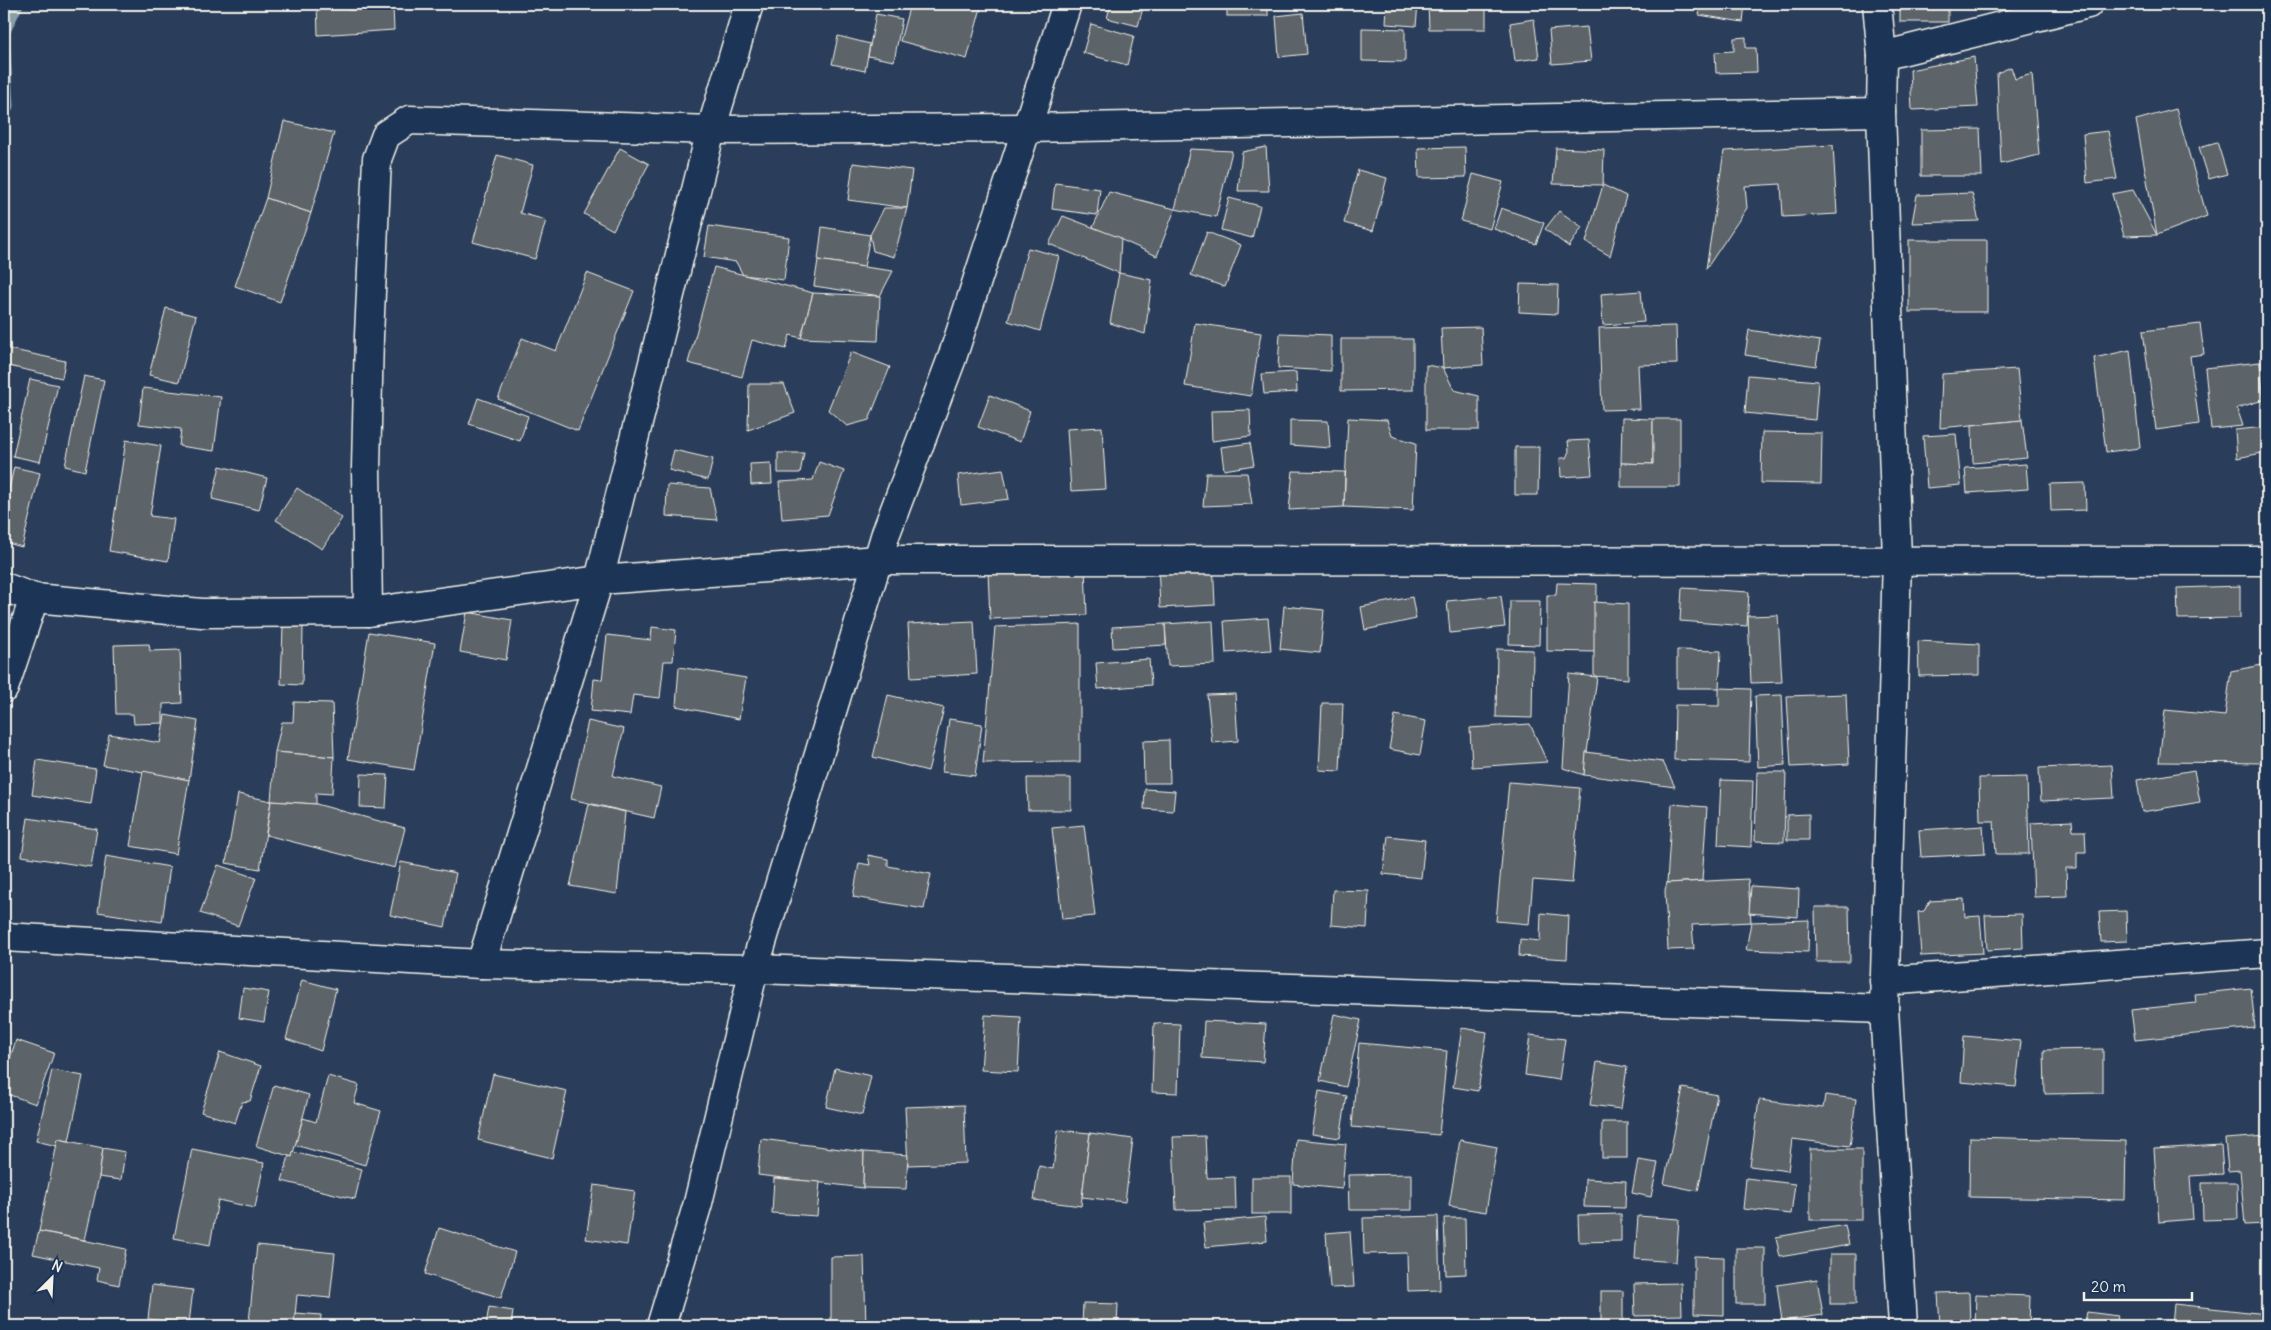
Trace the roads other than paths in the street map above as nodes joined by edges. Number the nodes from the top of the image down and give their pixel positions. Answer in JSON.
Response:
{"nodes":[{"id":1,"x":749,"y":4,"type":"edge"},
{"id":2,"x":1067,"y":4,"type":"edge"},
{"id":3,"x":1877,"y":4,"type":"edge"},
{"id":4,"x":2088,"y":4,"type":"edge"},
{"id":5,"x":1882,"y":56,"type":"junction"},
{"id":6,"x":1881,"y":112,"type":"junction"},
{"id":7,"x":1026,"y":128,"type":"junction"},
{"id":8,"x":711,"y":130,"type":"junction"},
{"id":9,"x":1897,"y":559,"type":"junction"},
{"id":10,"x":878,"y":560,"type":"junction"},
{"id":11,"x":2267,"y":561,"type":"edge"},
{"id":12,"x":599,"y":580,"type":"junction"},
{"id":13,"x":4,"y":587,"type":"edge"},
{"id":14,"x":34,"y":598,"type":"junction"},
{"id":15,"x":368,"y":612,"type":"junction"},
{"id":16,"x":4,"y":688,"type":"edge"},
{"id":17,"x":4,"y":937,"type":"edge"},
{"id":18,"x":2267,"y":953,"type":"edge"},
{"id":19,"x":481,"y":964,"type":"junction"},
{"id":20,"x":754,"y":969,"type":"junction"},
{"id":21,"x":1884,"y":981,"type":"junction"},
{"id":22,"x":1884,"y":1009,"type":"junction"},
{"id":23,"x":661,"y":1326,"type":"edge"},
{"id":24,"x":1903,"y":1326,"type":"edge"}],
"edges":[{"from":1,"to":8,"type":"street"},
{"from":2,"to":7,"type":"street"},
{"from":3,"to":5,"type":"street"},
{"from":4,"to":5,"type":"street"},
{"from":5,"to":6,"type":"street"},
{"from":6,"to":7,"type":"street"},
{"from":6,"to":9,"type":"street"},
{"from":7,"to":8,"type":"street"},
{"from":7,"to":10,"type":"street"},
{"from":8,"to":12,"type":"street"},
{"from":8,"to":15,"type":"street"},
{"from":9,"to":10,"type":"street"},
{"from":9,"to":11,"type":"street"},
{"from":9,"to":21,"type":"street"},
{"from":10,"to":12,"type":"street"},
{"from":10,"to":20,"type":"street"},
{"from":12,"to":15,"type":"street"},
{"from":12,"to":19,"type":"street"},
{"from":13,"to":14,"type":"street"},
{"from":14,"to":15,"type":"street"},
{"from":14,"to":16,"type":"street"},
{"from":17,"to":19,"type":"street"},
{"from":18,"to":21,"type":"street"},
{"from":19,"to":20,"type":"street"},
{"from":20,"to":22,"type":"street"},
{"from":20,"to":23,"type":"street"},
{"from":21,"to":22,"type":"street"},
{"from":22,"to":24,"type":"street"}]}
